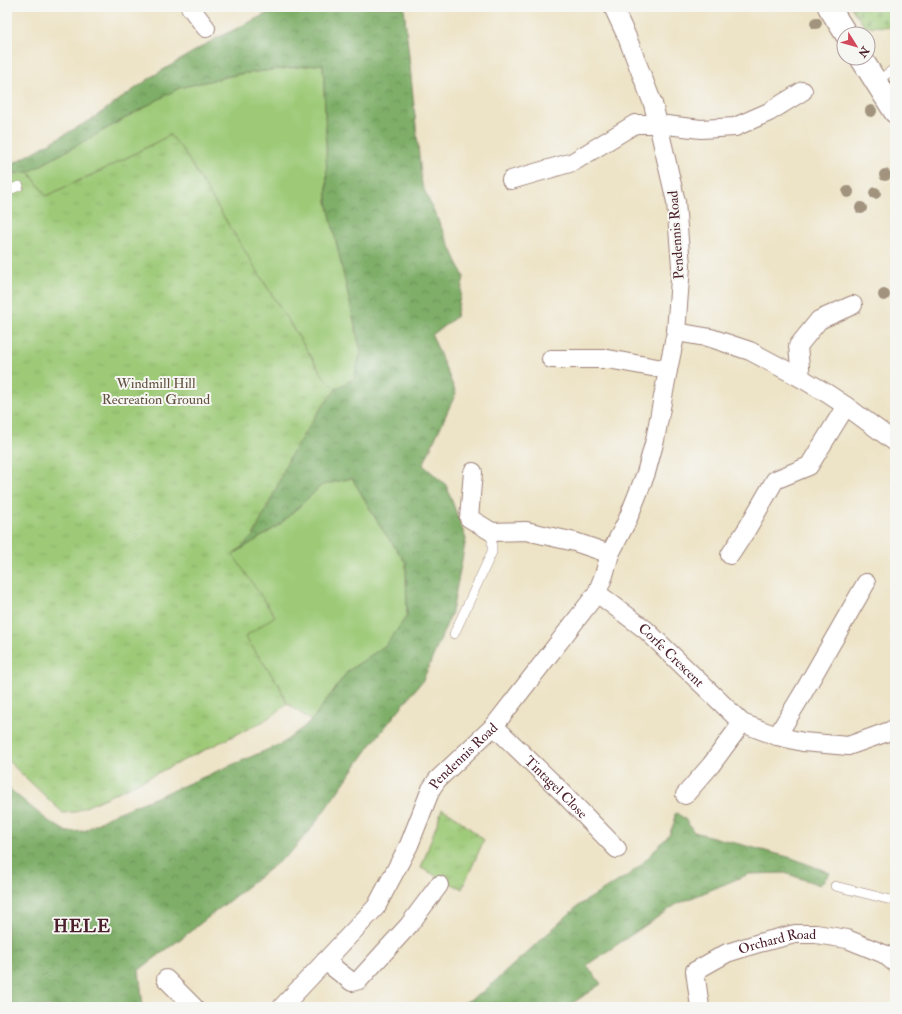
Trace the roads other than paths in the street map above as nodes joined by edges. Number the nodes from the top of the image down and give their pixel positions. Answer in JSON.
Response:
{"nodes":[{"id":1,"x":190,"y":7,"type":"edge"},
{"id":2,"x":613,"y":7,"type":"edge"},
{"id":3,"x":829,"y":7,"type":"edge"},
{"id":4,"x":841,"y":26,"type":"edge"},
{"id":5,"x":206,"y":28,"type":"dead end"},
{"id":6,"x":866,"y":66,"type":"edge"},
{"id":7,"x":895,"y":68,"type":"edge"},
{"id":8,"x":876,"y":82,"type":"junction"},
{"id":9,"x":802,"y":91,"type":"dead end"},
{"id":10,"x":895,"y":112,"type":"edge"},
{"id":11,"x":658,"y":124,"type":"junction"},
{"id":12,"x":511,"y":180,"type":"dead end"},
{"id":13,"x":19,"y":186,"type":"dead end"},
{"id":14,"x":7,"y":191,"type":"edge"},
{"id":15,"x":853,"y":305,"type":"dead end"},
{"id":16,"x":676,"y":332,"type":"junction"},
{"id":17,"x":551,"y":359,"type":"dead end"},
{"id":18,"x":668,"y":370,"type":"junction"},
{"id":19,"x":800,"y":378,"type":"junction"},
{"id":20,"x":846,"y":406,"type":"junction"},
{"id":21,"x":895,"y":442,"type":"edge"},
{"id":22,"x":473,"y":472,"type":"dead end"},
{"id":23,"x":492,"y":532,"type":"junction"},
{"id":24,"x":610,"y":554,"type":"junction"},
{"id":25,"x":730,"y":555,"type":"dead end"},
{"id":26,"x":866,"y":583,"type":"dead end"},
{"id":27,"x":596,"y":593,"type":"junction"},
{"id":28,"x":454,"y":634,"type":"dead end"},
{"id":29,"x":742,"y":723,"type":"junction"},
{"id":30,"x":494,"y":726,"type":"junction"},
{"id":31,"x":895,"y":728,"type":"edge"},
{"id":32,"x":777,"y":736,"type":"junction"},
{"id":33,"x":685,"y":795,"type":"dead end"},
{"id":34,"x":617,"y":849,"type":"dead end"},
{"id":35,"x":439,"y":885,"type":"dead end"},
{"id":36,"x":835,"y":886,"type":"dead end"},
{"id":37,"x":895,"y":901,"type":"edge"},
{"id":38,"x":325,"y":961,"type":"junction"},
{"id":39,"x":895,"y":962,"type":"edge"},
{"id":40,"x":166,"y":979,"type":"dead end"},
{"id":41,"x":194,"y":1007,"type":"edge"},
{"id":42,"x":282,"y":1007,"type":"edge"},
{"id":43,"x":700,"y":1007,"type":"edge"}],
"edges":[{"from":1,"to":5,"type":"street"},
{"from":2,"to":11,"type":"street","name":"Pendennis Road"},
{"from":3,"to":4,"type":"street"},
{"from":6,"to":8,"type":"street"},
{"from":7,"to":8,"type":"lane"},
{"from":8,"to":10,"type":"street"},
{"from":9,"to":11,"type":"street"},
{"from":11,"to":12,"type":"street"},
{"from":11,"to":16,"type":"street","name":"Pendennis Road"},
{"from":13,"to":14,"type":"lane"},
{"from":15,"to":19,"type":"street"},
{"from":16,"to":18,"type":"street","name":"Pendennis Road"},
{"from":16,"to":19,"type":"street"},
{"from":17,"to":18,"type":"street"},
{"from":18,"to":24,"type":"street","name":"Pendennis Road"},
{"from":19,"to":20,"type":"street"},
{"from":20,"to":21,"type":"street"},
{"from":20,"to":25,"type":"street"},
{"from":22,"to":23,"type":"street"},
{"from":23,"to":24,"type":"street"},
{"from":23,"to":28,"type":"lane"},
{"from":24,"to":27,"type":"street","name":"Pendennis Road"},
{"from":26,"to":32,"type":"street"},
{"from":27,"to":29,"type":"street","name":"Corfe Crescent"},
{"from":27,"to":30,"type":"street","name":"Pendennis Road"},
{"from":29,"to":32,"type":"street","name":"Corfe Crescent"},
{"from":29,"to":33,"type":"street"},
{"from":30,"to":34,"type":"street","name":"Tintagel Close"},
{"from":30,"to":38,"type":"street","name":"Pendennis Road"},
{"from":31,"to":32,"type":"street","name":"Corfe Crescent"},
{"from":35,"to":38,"type":"street"},
{"from":36,"to":37,"type":"lane"},
{"from":38,"to":42,"type":"street","name":"Pendennis Road"},
{"from":39,"to":43,"type":"street","name":"Orchard Road"},
{"from":40,"to":41,"type":"street"}]}
